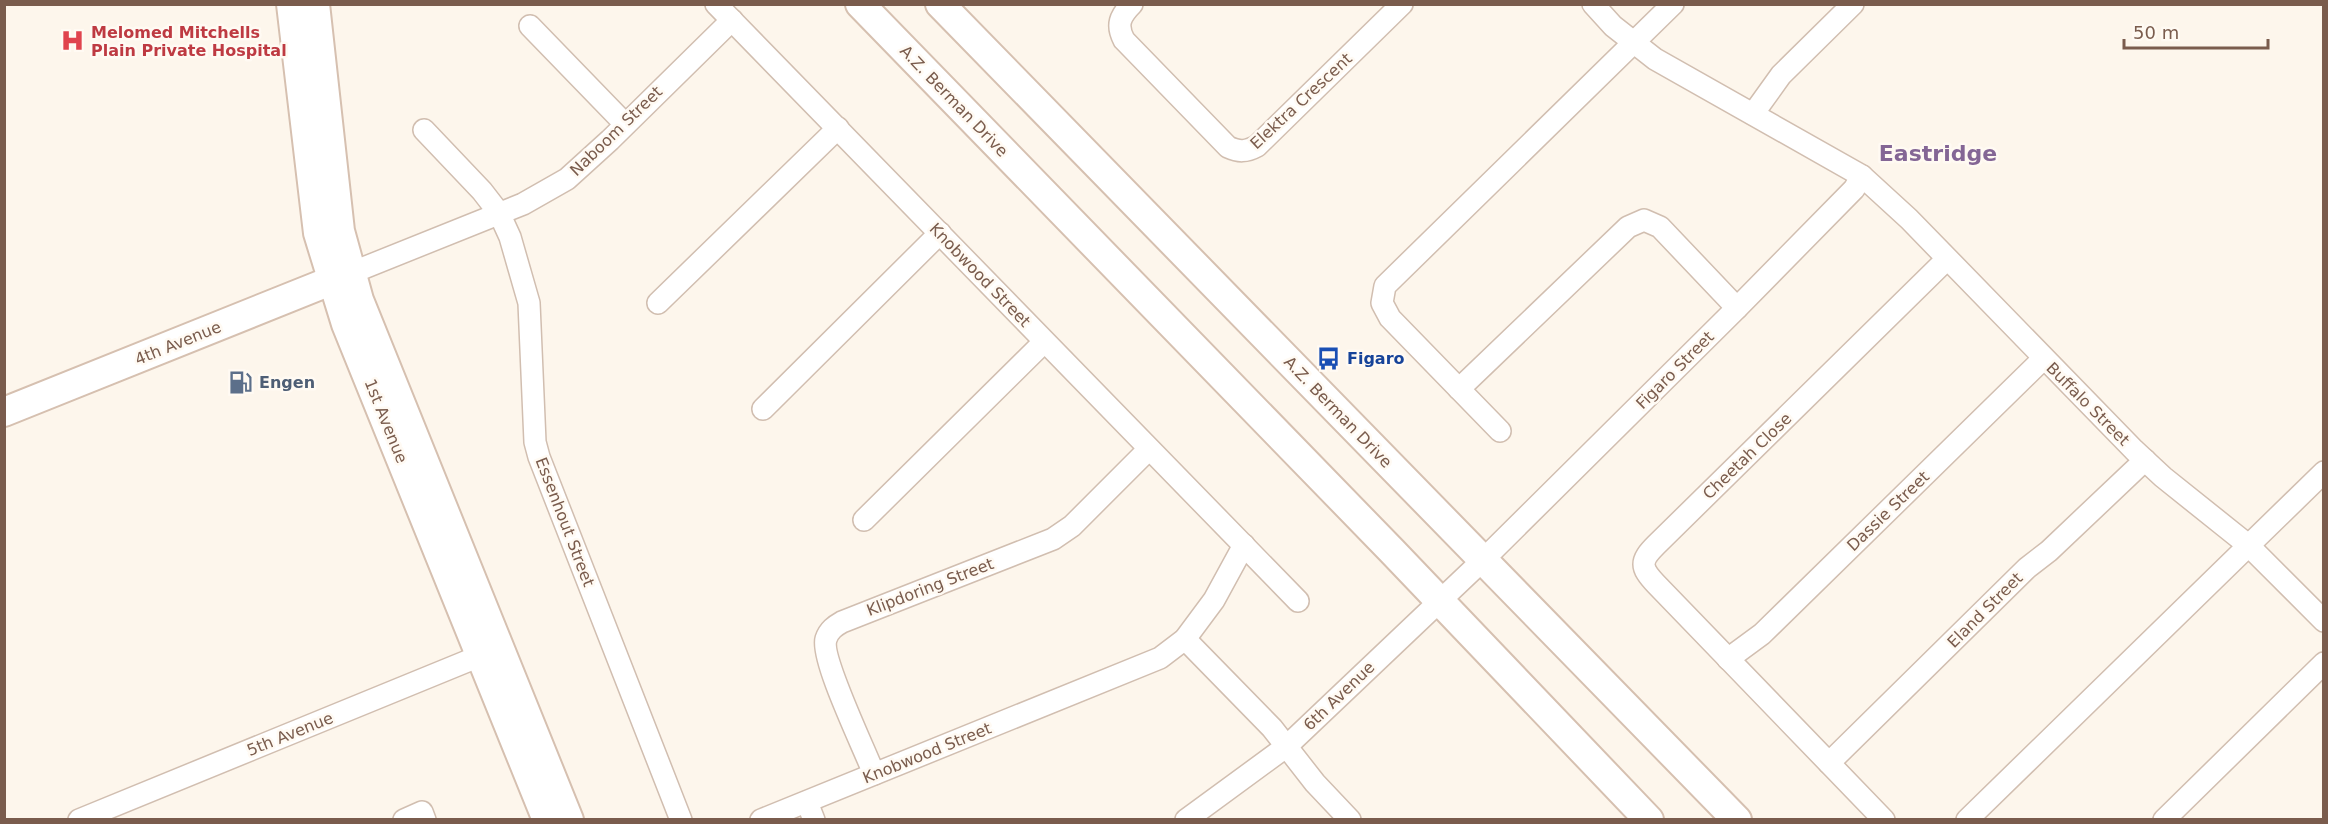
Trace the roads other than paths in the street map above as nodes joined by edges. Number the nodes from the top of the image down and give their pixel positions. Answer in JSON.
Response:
{"nodes":[{"id":1,"x":291,"y":4,"type":"edge"},
{"id":2,"x":315,"y":4,"type":"edge"},
{"id":3,"x":716,"y":4,"type":"edge"},
{"id":4,"x":860,"y":4,"type":"edge"},
{"id":5,"x":940,"y":4,"type":"edge"},
{"id":6,"x":1131,"y":4,"type":"edge"},
{"id":7,"x":1402,"y":4,"type":"edge"},
{"id":8,"x":1593,"y":4,"type":"edge"},
{"id":9,"x":1673,"y":4,"type":"edge"},
{"id":10,"x":1853,"y":4,"type":"edge"},
{"id":11,"x":732,"y":20,"type":"junction"},
{"id":12,"x":530,"y":26,"type":"dead end"},
{"id":13,"x":1634,"y":42,"type":"junction"},
{"id":14,"x":1753,"y":114,"type":"junction"},
{"id":15,"x":625,"y":124,"type":"junction"},
{"id":16,"x":838,"y":128,"type":"junction"},
{"id":17,"x":424,"y":130,"type":"dead end"},
{"id":18,"x":1862,"y":176,"type":"junction"},
{"id":19,"x":499,"y":213,"type":"junction"},
{"id":20,"x":940,"y":233,"type":"junction"},
{"id":21,"x":1947,"y":259,"type":"junction"},
{"id":22,"x":341,"y":277,"type":"junction"},
{"id":23,"x":658,"y":303,"type":"dead end"},
{"id":24,"x":1737,"y":308,"type":"junction"},
{"id":25,"x":1044,"y":342,"type":"junction"},
{"id":26,"x":2043,"y":359,"type":"junction"},
{"id":27,"x":1459,"y":389,"type":"junction"},
{"id":28,"x":763,"y":409,"type":"dead end"},
{"id":29,"x":4,"y":412,"type":"edge"},
{"id":30,"x":1500,"y":431,"type":"dead end"},
{"id":31,"x":1149,"y":449,"type":"junction"},
{"id":32,"x":2145,"y":460,"type":"junction"},
{"id":33,"x":2324,"y":472,"type":"edge"},
{"id":34,"x":864,"y":520,"type":"dead end"},
{"id":35,"x":1244,"y":545,"type":"junction"},
{"id":36,"x":2248,"y":545,"type":"junction"},
{"id":37,"x":1483,"y":560,"type":"junction"},
{"id":38,"x":1298,"y":601,"type":"dead end"},
{"id":39,"x":1439,"y":601,"type":"junction"},
{"id":40,"x":2324,"y":621,"type":"edge"},
{"id":41,"x":1185,"y":639,"type":"junction"},
{"id":42,"x":490,"y":652,"type":"junction"},
{"id":43,"x":1728,"y":659,"type":"junction"},
{"id":44,"x":2324,"y":663,"type":"edge"},
{"id":45,"x":1287,"y":746,"type":"junction"},
{"id":46,"x":1829,"y":763,"type":"junction"},
{"id":47,"x":874,"y":774,"type":"junction"},
{"id":48,"x":810,"y":811,"type":"edge"},
{"id":49,"x":79,"y":819,"type":"edge"},
{"id":50,"x":404,"y":819,"type":"edge"},
{"id":51,"x":425,"y":819,"type":"edge"},
{"id":52,"x":547,"y":819,"type":"edge"},
{"id":53,"x":569,"y":819,"type":"edge"},
{"id":54,"x":681,"y":819,"type":"edge"},
{"id":55,"x":761,"y":819,"type":"edge"},
{"id":56,"x":1185,"y":819,"type":"edge"},
{"id":57,"x":1350,"y":819,"type":"edge"},
{"id":58,"x":1649,"y":819,"type":"edge"},
{"id":59,"x":1737,"y":819,"type":"edge"},
{"id":60,"x":1884,"y":819,"type":"edge"},
{"id":61,"x":1967,"y":819,"type":"edge"},
{"id":62,"x":2164,"y":819,"type":"edge"}],
"edges":[{"from":1,"to":22,"type":"main road","name":"1st Avenue"},
{"from":2,"to":22,"type":"main road","name":"1st Avenue"},
{"from":3,"to":11,"type":"street","name":"Knobwood Street"},
{"from":4,"to":39,"type":"main road","name":"A.Z. Berman Drive"},
{"from":5,"to":37,"type":"main road","name":"A.Z. Berman Drive"},
{"from":6,"to":7,"type":"street","name":"Elektra Crescent"},
{"from":8,"to":13,"type":"street","name":"Buffalo Street"},
{"from":9,"to":13,"type":"street"},
{"from":10,"to":14,"type":"street"},
{"from":11,"to":15,"type":"street","name":"Naboom Street"},
{"from":11,"to":16,"type":"street","name":"Knobwood Street"},
{"from":12,"to":15,"type":"street"},
{"from":13,"to":14,"type":"street","name":"Buffalo Street"},
{"from":13,"to":27,"type":"street"},
{"from":14,"to":18,"type":"street","name":"Buffalo Street"},
{"from":15,"to":19,"type":"street","name":"Naboom Street"},
{"from":16,"to":20,"type":"street","name":"Knobwood Street"},
{"from":16,"to":23,"type":"street"},
{"from":17,"to":19,"type":"street","name":"Essenhout Street"},
{"from":18,"to":21,"type":"street","name":"Buffalo Street"},
{"from":18,"to":24,"type":"street","name":"Figaro Street"},
{"from":19,"to":22,"type":"street","name":"Naboom Street"},
{"from":19,"to":54,"type":"street","name":"Essenhout Street"},
{"from":20,"to":25,"type":"street","name":"Knobwood Street"},
{"from":20,"to":28,"type":"street"},
{"from":21,"to":26,"type":"street","name":"Buffalo Street"},
{"from":21,"to":43,"type":"street","name":"Cheetah Close"},
{"from":22,"to":29,"type":"main road","name":"4th Avenue"},
{"from":22,"to":42,"type":"main road","name":"1st Avenue"},
{"from":24,"to":27,"type":"street"},
{"from":24,"to":37,"type":"street","name":"Figaro Street"},
{"from":25,"to":31,"type":"street","name":"Knobwood Street"},
{"from":25,"to":34,"type":"street"},
{"from":26,"to":32,"type":"street","name":"Buffalo Street"},
{"from":26,"to":43,"type":"street","name":"Dassie Street"},
{"from":27,"to":30,"type":"street"},
{"from":31,"to":35,"type":"street","name":"Knobwood Street"},
{"from":31,"to":47,"type":"street","name":"Klipdoring Street"},
{"from":32,"to":36,"type":"street","name":"Buffalo Street"},
{"from":32,"to":46,"type":"street","name":"Eland Street"},
{"from":33,"to":36,"type":"street"},
{"from":35,"to":38,"type":"street","name":"Knobwood Street"},
{"from":35,"to":41,"type":"street","name":"Knobwood Street"},
{"from":36,"to":40,"type":"street","name":"Buffalo Street"},
{"from":36,"to":61,"type":"street"},
{"from":37,"to":39,"type":"street","name":"6th Avenue"},
{"from":37,"to":59,"type":"main road","name":"A.Z. Berman Drive"},
{"from":39,"to":45,"type":"street","name":"6th Avenue"},
{"from":39,"to":58,"type":"main road","name":"A.Z. Berman Drive"},
{"from":41,"to":45,"type":"street"},
{"from":41,"to":47,"type":"street","name":"Knobwood Street"},
{"from":42,"to":49,"type":"street","name":"5th Avenue"},
{"from":42,"to":52,"type":"main road","name":"1st Avenue"},
{"from":42,"to":53,"type":"main road","name":"1st Avenue"},
{"from":43,"to":46,"type":"street","name":"Cheetah Close"},
{"from":44,"to":62,"type":"street"},
{"from":45,"to":56,"type":"street","name":"6th Avenue"},
{"from":45,"to":57,"type":"street"},
{"from":46,"to":60,"type":"street","name":"Cheetah Close"},
{"from":47,"to":48,"type":"street","name":"Knobwood Street"},
{"from":48,"to":55,"type":"street","name":"Knobwood Street"},
{"from":50,"to":51,"type":"street"}]}
